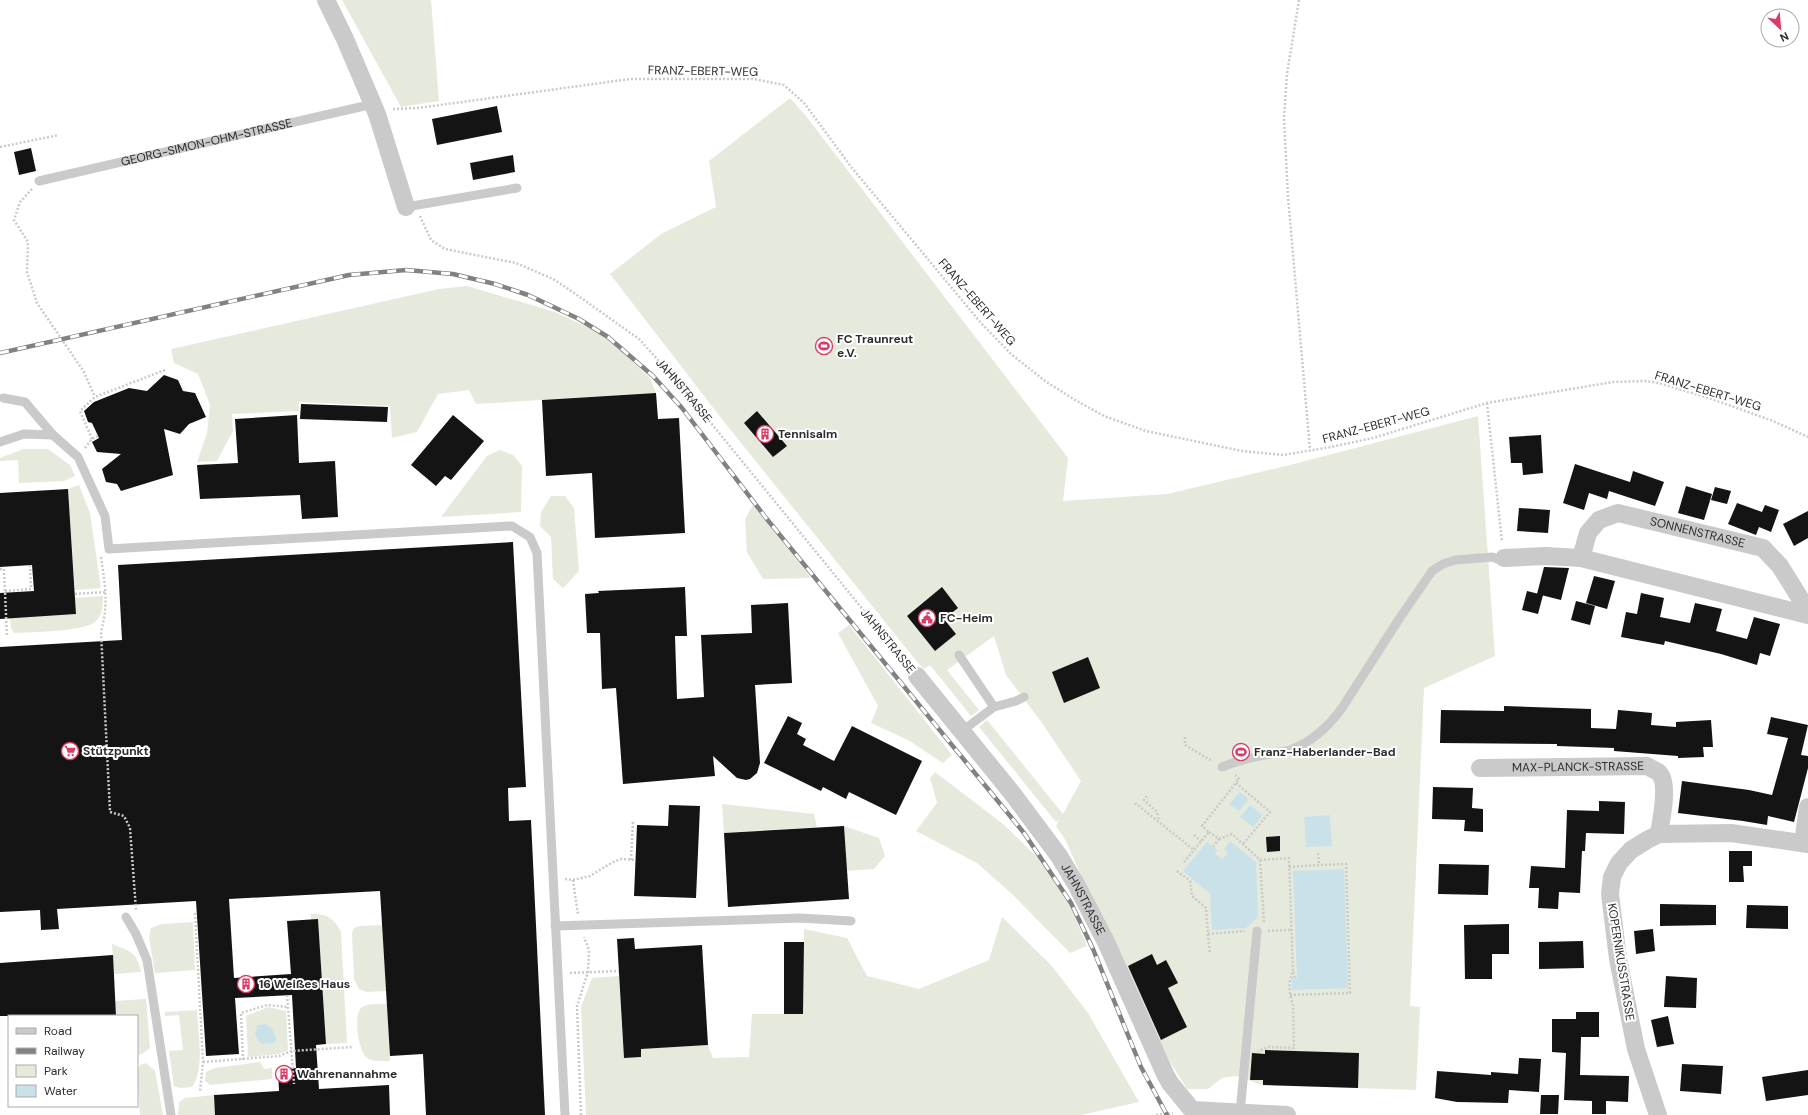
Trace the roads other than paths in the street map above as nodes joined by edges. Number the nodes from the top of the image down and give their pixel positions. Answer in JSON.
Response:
{"nodes":[{"id":1,"x":326,"y":0,"type":"edge"},
{"id":2,"x":373,"y":104,"type":"junction"},
{"id":3,"x":39,"y":181,"type":"road end"},
{"id":4,"x":517,"y":188,"type":"dead end"},
{"id":5,"x":412,"y":209,"type":"joint"},
{"id":6,"x":3,"y":398,"type":"dead end"},
{"id":7,"x":53,"y":435,"type":"junction"},
{"id":8,"x":0,"y":442,"type":"edge"},
{"id":9,"x":1504,"y":558,"type":"joint"},
{"id":10,"x":1581,"y":558,"type":"junction"},
{"id":11,"x":1808,"y":611,"type":"edge"},
{"id":12,"x":1808,"y":615,"type":"edge"},
{"id":13,"x":959,"y":655,"type":"dead end"},
{"id":14,"x":917,"y":676,"type":"road end"},
{"id":15,"x":1024,"y":697,"type":"dead end"},
{"id":16,"x":994,"y":707,"type":"junction"},
{"id":17,"x":962,"y":731,"type":"junction"},
{"id":18,"x":1222,"y":767,"type":"road end"},
{"id":19,"x":1480,"y":768,"type":"dead end"},
{"id":20,"x":1808,"y":807,"type":"edge"},
{"id":21,"x":1659,"y":834,"type":"junction"},
{"id":22,"x":1806,"y":843,"type":"edge"},
{"id":23,"x":126,"y":917,"type":"dead end"},
{"id":24,"x":851,"y":920,"type":"dead end"},
{"id":25,"x":555,"y":926,"type":"junction"},
{"id":26,"x":1261,"y":931,"type":"road end"},
{"id":27,"x":1240,"y":1113,"type":"junction"},
{"id":28,"x":171,"y":1115,"type":"edge"},
{"id":29,"x":565,"y":1115,"type":"edge"},
{"id":30,"x":1287,"y":1115,"type":"edge"},
{"id":31,"x":1658,"y":1115,"type":"edge"}],
"edges":[{"from":1,"to":2,"type":"street"},
{"from":2,"to":3,"type":"lane","name":"GEORG-SIMON-OHM-STRASSE"},
{"from":2,"to":5,"type":"street"},
{"from":4,"to":5,"type":"lane"},
{"from":6,"to":7,"type":"lane"},
{"from":7,"to":8,"type":"lane"},
{"from":7,"to":25,"type":"lane"},
{"from":9,"to":10,"type":"street"},
{"from":9,"to":18,"type":"lane"},
{"from":10,"to":11,"type":"street","name":"SONNENSTRASSE"},
{"from":10,"to":12,"type":"street"},
{"from":13,"to":16,"type":"lane"},
{"from":14,"to":17,"type":"street","name":"JAHNSTRASSE"},
{"from":15,"to":16,"type":"lane"},
{"from":16,"to":17,"type":"lane"},
{"from":17,"to":27,"type":"street","name":"JAHNSTRASSE"},
{"from":19,"to":21,"type":"street","name":"MAX-PLANCK-STRASSE"},
{"from":20,"to":22,"type":"street"},
{"from":21,"to":22,"type":"street","name":"KOPERNIKUSSTRASSE"},
{"from":21,"to":31,"type":"street","name":"KOPERNIKUSSTRASSE"},
{"from":23,"to":28,"type":"lane"},
{"from":24,"to":25,"type":"lane"},
{"from":25,"to":29,"type":"lane"},
{"from":26,"to":27,"type":"lane"},
{"from":27,"to":30,"type":"street","name":"JAHNSTRASSE"}]}
